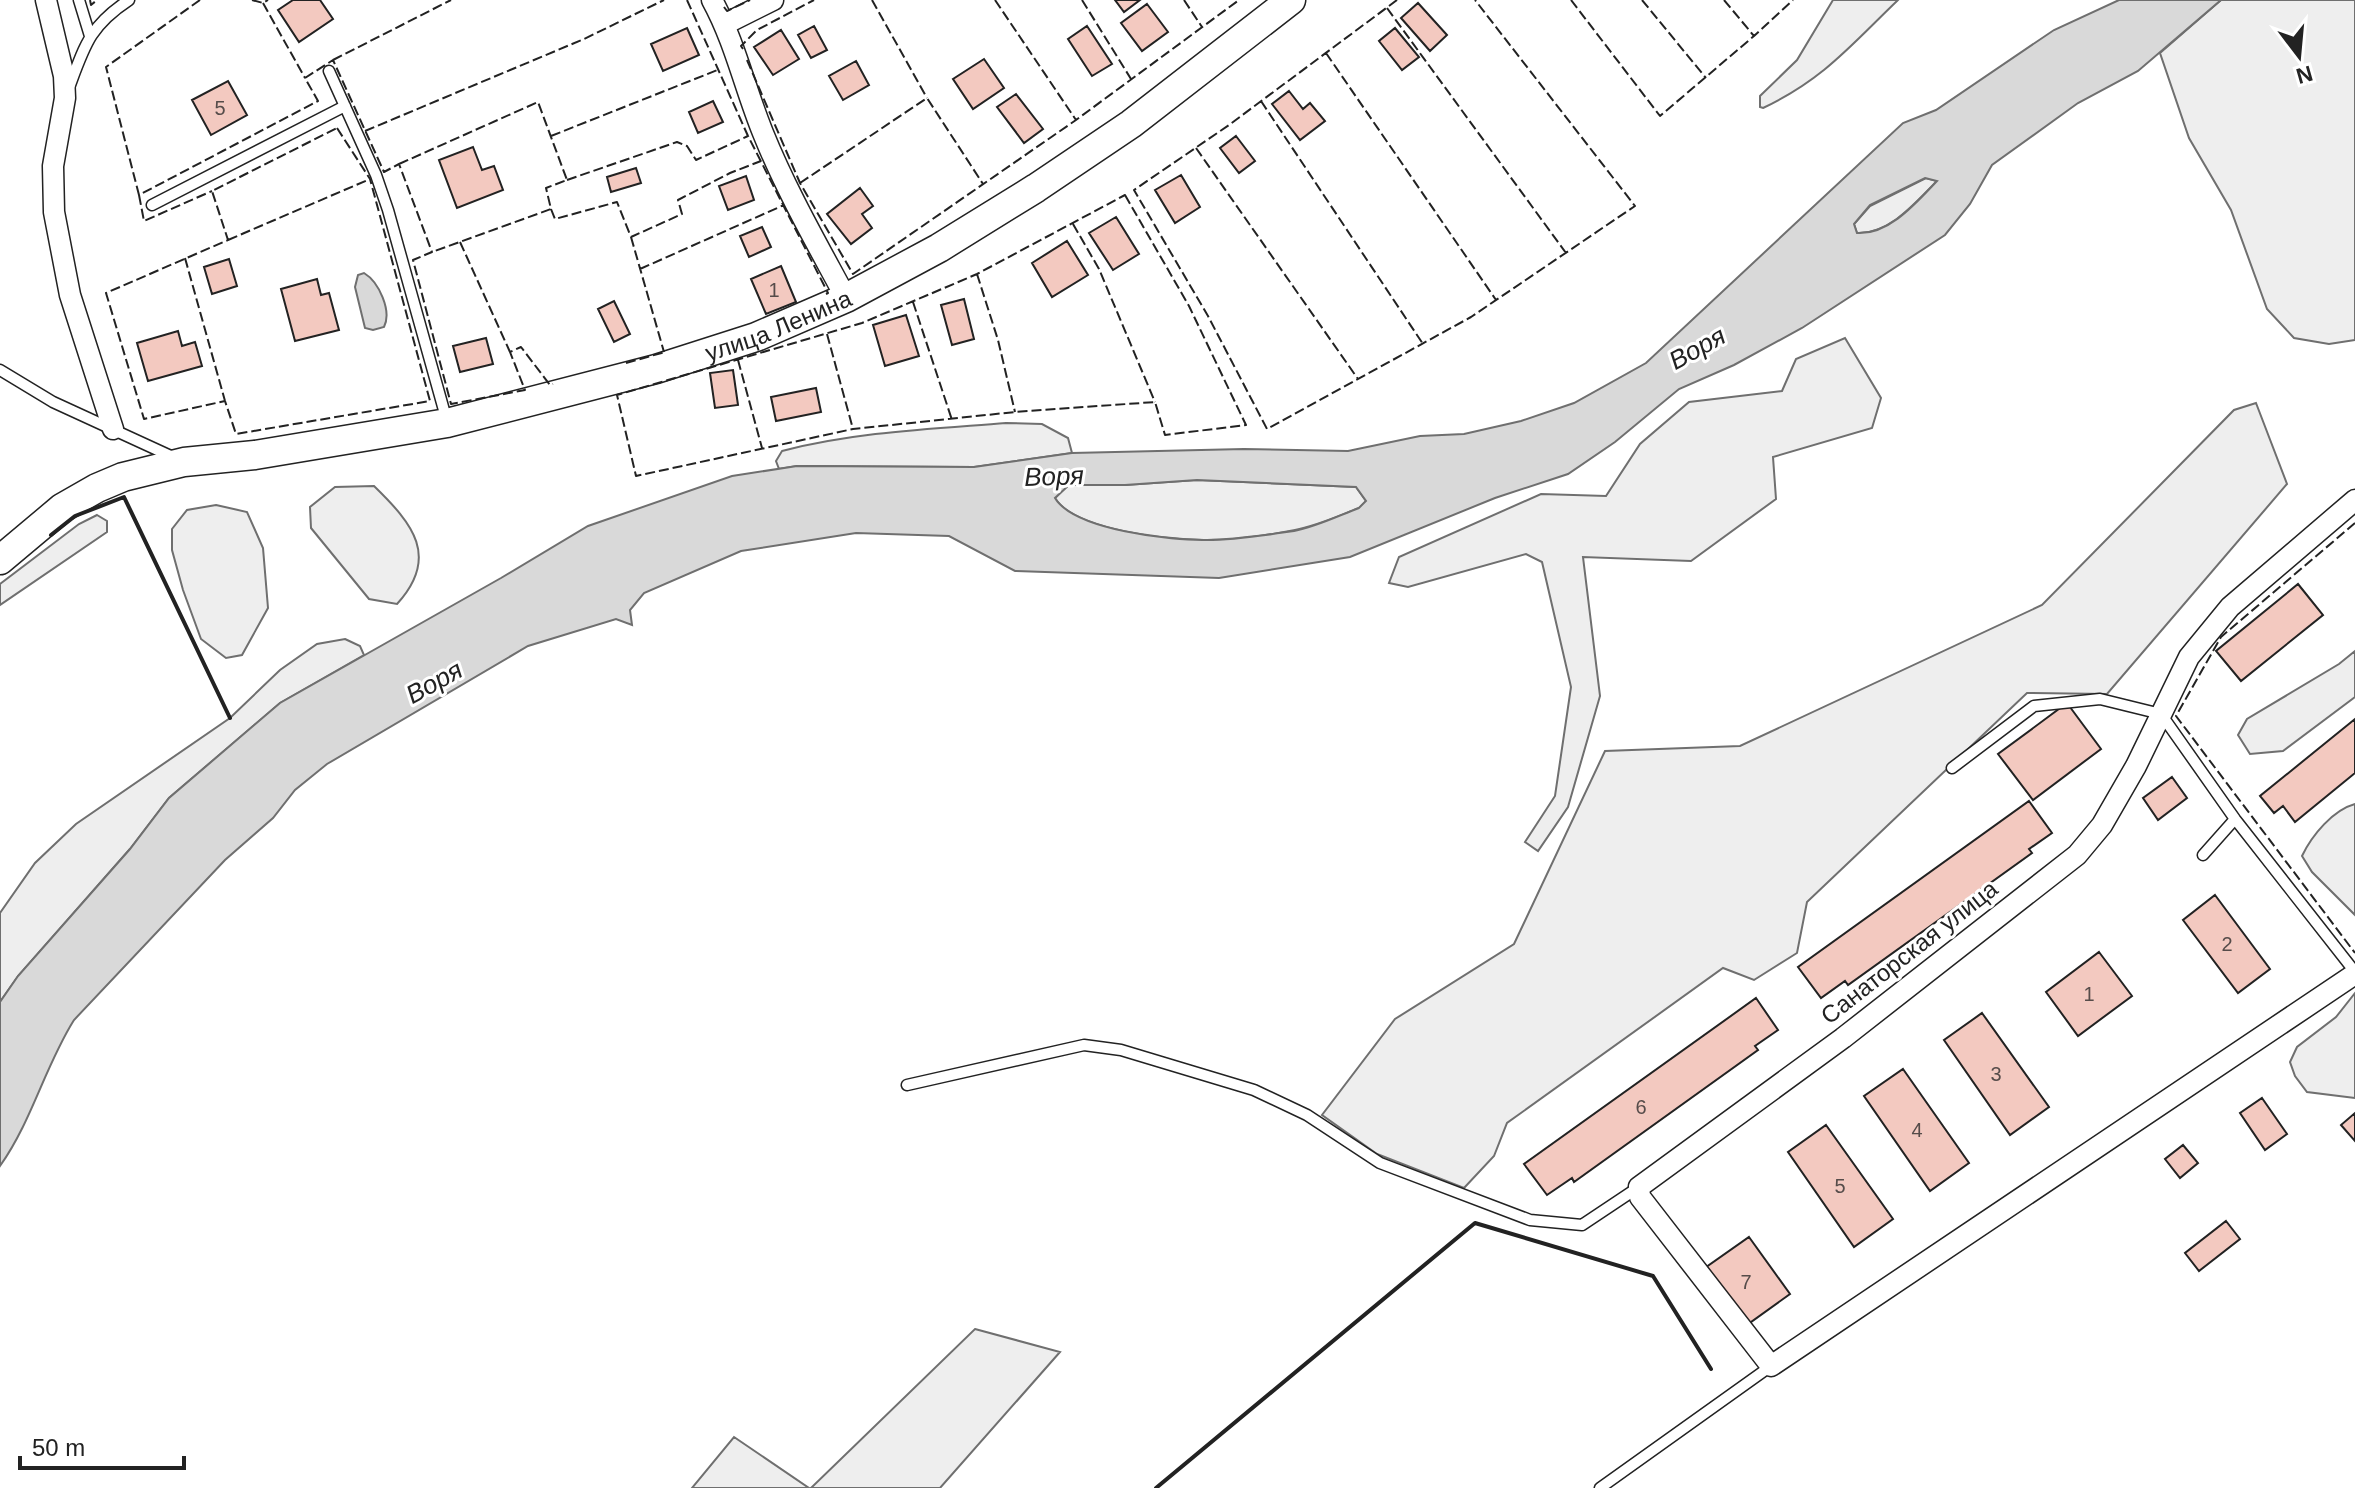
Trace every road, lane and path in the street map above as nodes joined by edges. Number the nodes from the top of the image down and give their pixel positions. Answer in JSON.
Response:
{"nodes":[{"id":1,"x":46,"y":0,"type":"edge"},
{"id":2,"x":79,"y":0,"type":"edge"},
{"id":3,"x":129,"y":0,"type":"edge"},
{"id":4,"x":712,"y":0,"type":"edge"},
{"id":5,"x":773,"y":0,"type":"edge"},
{"id":6,"x":1291,"y":0,"type":"edge"},
{"id":7,"x":725,"y":24,"type":"junction"},
{"id":8,"x":90,"y":36,"type":"junction"},
{"id":9,"x":329,"y":71,"type":"dead end"},
{"id":10,"x":65,"y":98,"type":"junction"},
{"id":11,"x":345,"y":106,"type":"junction"},
{"id":12,"x":152,"y":205,"type":"dead end"},
{"id":13,"x":846,"y":298,"type":"junction"},
{"id":14,"x":0,"y":370,"type":"edge"},
{"id":15,"x":447,"y":423,"type":"junction"},
{"id":16,"x":113,"y":429,"type":"junction"},
{"id":17,"x":184,"y":462,"type":"junction"},
{"id":18,"x":2355,"y":500,"type":"edge"},
{"id":19,"x":0,"y":560,"type":"edge"},
{"id":20,"x":2161,"y":714,"type":"junction"},
{"id":21,"x":1952,"y":768,"type":"dead end"},
{"id":22,"x":2235,"y":819,"type":"junction"},
{"id":23,"x":2203,"y":855,"type":"dead end"},
{"id":24,"x":2355,"y":973,"type":"edge"},
{"id":25,"x":907,"y":1085,"type":"dead end"},
{"id":26,"x":1639,"y":1187,"type":"junction"},
{"id":27,"x":1771,"y":1366,"type":"junction"},
{"id":28,"x":1600,"y":1488,"type":"edge"}],
"edges":[{"from":1,"to":10,"type":"street"},
{"from":2,"to":8,"type":"lane"},
{"from":3,"to":8,"type":"lane"},
{"from":4,"to":7,"type":"street"},
{"from":5,"to":7,"type":"street"},
{"from":6,"to":13,"type":"street","name":"улица Ленина"},
{"from":7,"to":13,"type":"street"},
{"from":8,"to":10,"type":"lane"},
{"from":9,"to":11,"type":"lane"},
{"from":10,"to":16,"type":"street"},
{"from":11,"to":12,"type":"lane"},
{"from":11,"to":15,"type":"lane"},
{"from":13,"to":15,"type":"street","name":"улица Ленина"},
{"from":14,"to":16,"type":"lane"},
{"from":15,"to":17,"type":"street","name":"улица Ленина"},
{"from":16,"to":17,"type":"lane"},
{"from":17,"to":19,"type":"street","name":"улица Ленина"},
{"from":18,"to":20,"type":"street","name":"Санаторская улица"},
{"from":20,"to":21,"type":"lane"},
{"from":20,"to":22,"type":"lane"},
{"from":20,"to":26,"type":"street","name":"Санаторская улица"},
{"from":22,"to":23,"type":"lane"},
{"from":22,"to":24,"type":"lane"},
{"from":24,"to":27,"type":"street"},
{"from":25,"to":26,"type":"lane"},
{"from":26,"to":27,"type":"street"},
{"from":27,"to":28,"type":"lane"}]}
